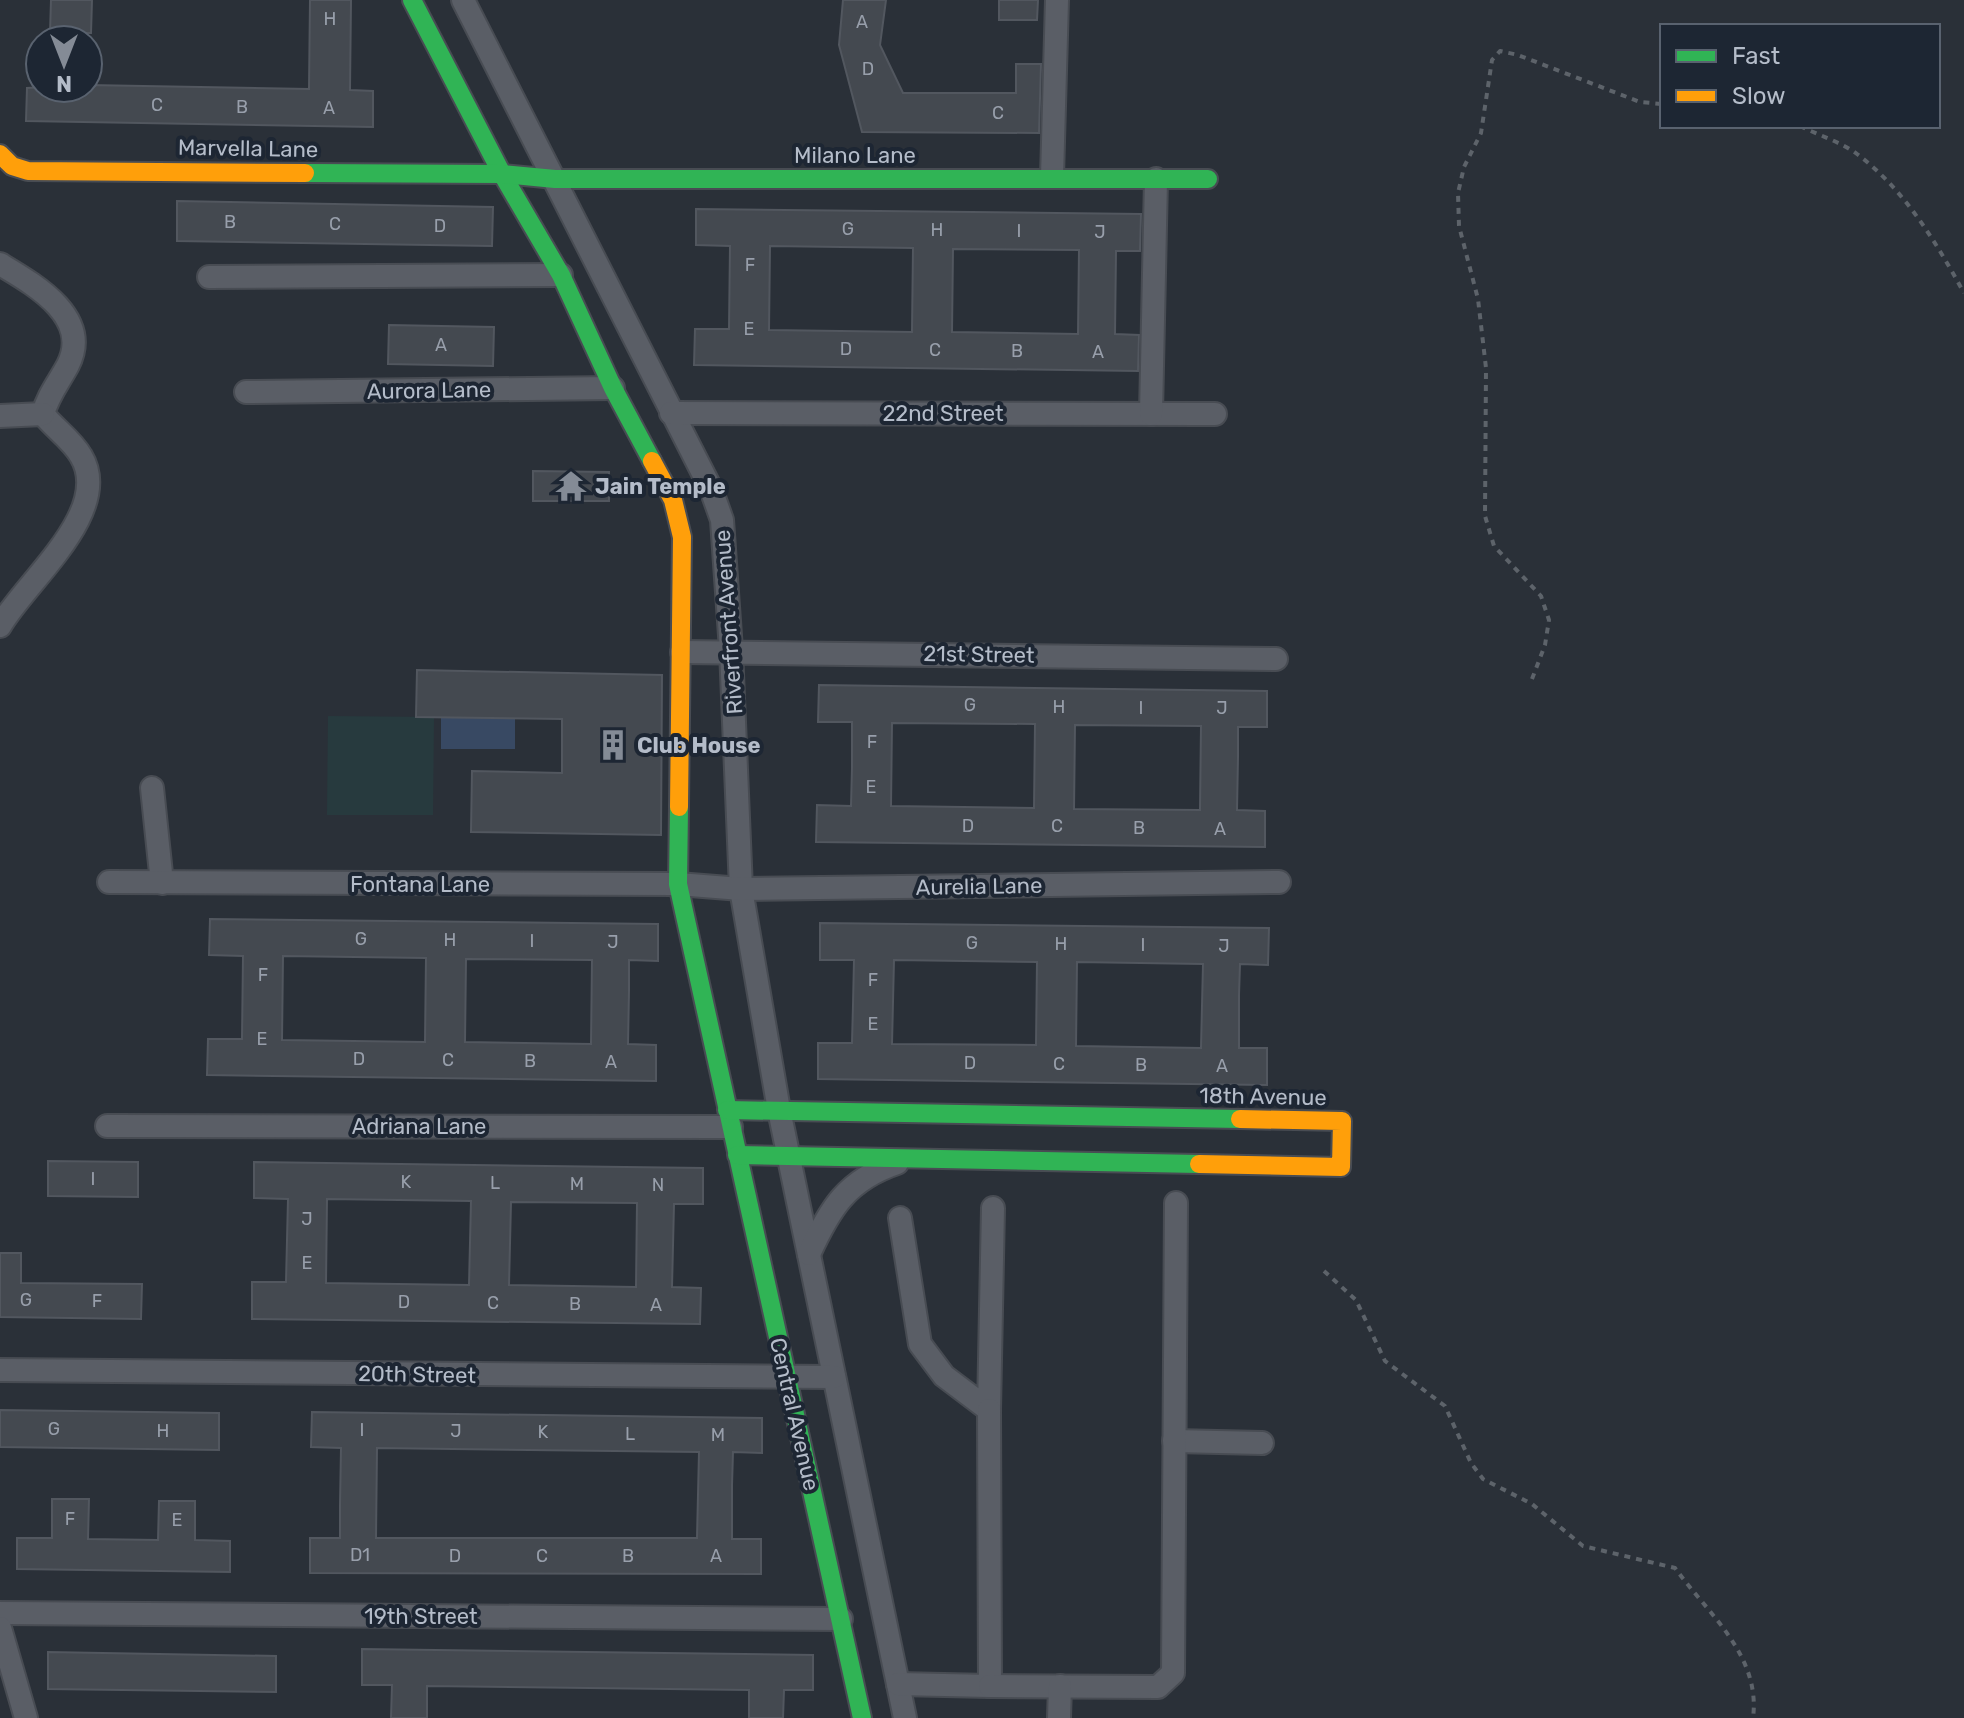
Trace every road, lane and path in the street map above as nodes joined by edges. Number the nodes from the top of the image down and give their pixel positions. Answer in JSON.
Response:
{"nodes":[{"id":1,"x":412,"y":0,"type":"edge"},
{"id":2,"x":463,"y":0,"type":"edge"},
{"id":3,"x":1057,"y":0,"type":"edge"},
{"id":4,"x":1660,"y":104,"type":"edge"},
{"id":5,"x":1804,"y":128,"type":"edge"},
{"id":6,"x":0,"y":154,"type":"edge"},
{"id":7,"x":502,"y":174,"type":"junction"},
{"id":8,"x":1052,"y":177,"type":"junction"},
{"id":9,"x":555,"y":179,"type":"junction"},
{"id":10,"x":1156,"y":179,"type":"junction"},
{"id":11,"x":1208,"y":179,"type":"dead end"},
{"id":12,"x":0,"y":264,"type":"edge"},
{"id":13,"x":561,"y":275,"type":"junction"},
{"id":14,"x":209,"y":277,"type":"dead end"},
{"id":15,"x":1964,"y":293,"type":"edge"},
{"id":16,"x":613,"y":388,"type":"junction"},
{"id":17,"x":246,"y":392,"type":"dead end"},
{"id":18,"x":671,"y":413,"type":"junction"},
{"id":19,"x":43,"y":414,"type":"junction"},
{"id":20,"x":1151,"y":414,"type":"junction"},
{"id":21,"x":1215,"y":414,"type":"dead end"},
{"id":22,"x":0,"y":416,"type":"edge"},
{"id":23,"x":0,"y":626,"type":"edge"},
{"id":24,"x":731,"y":650,"type":"junction"},
{"id":25,"x":682,"y":652,"type":"junction"},
{"id":26,"x":1276,"y":659,"type":"dead end"},
{"id":27,"x":1532,"y":679,"type":"dead end"},
{"id":28,"x":152,"y":788,"type":"dead end"},
{"id":29,"x":109,"y":882,"type":"dead end"},
{"id":30,"x":1279,"y":882,"type":"dead end"},
{"id":31,"x":162,"y":883,"type":"junction"},
{"id":32,"x":678,"y":884,"type":"junction"},
{"id":33,"x":741,"y":889,"type":"junction"},
{"id":34,"x":779,"y":1110,"type":"junction"},
{"id":35,"x":729,"y":1118,"type":"junction"},
{"id":36,"x":107,"y":1126,"type":"dead end"},
{"id":37,"x":737,"y":1155,"type":"junction"},
{"id":38,"x":790,"y":1156,"type":"junction"},
{"id":39,"x":914,"y":1157,"type":"junction"},
{"id":40,"x":1176,"y":1203,"type":"dead end"},
{"id":41,"x":993,"y":1208,"type":"dead end"},
{"id":42,"x":900,"y":1218,"type":"dead end"},
{"id":43,"x":809,"y":1254,"type":"junction"},
{"id":44,"x":1324,"y":1271,"type":"dead end"},
{"id":45,"x":0,"y":1370,"type":"edge"},
{"id":46,"x":834,"y":1377,"type":"junction"},
{"id":47,"x":787,"y":1378,"type":"junction"},
{"id":48,"x":989,"y":1410,"type":"junction"},
{"id":49,"x":1174,"y":1441,"type":"junction"},
{"id":50,"x":1262,"y":1443,"type":"dead end"},
{"id":51,"x":0,"y":1613,"type":"edge"},
{"id":52,"x":841,"y":1619,"type":"junction"},
{"id":53,"x":0,"y":1628,"type":"edge"},
{"id":54,"x":898,"y":1684,"type":"junction"},
{"id":55,"x":990,"y":1686,"type":"junction"},
{"id":56,"x":1060,"y":1686,"type":"junction"},
{"id":57,"x":1754,"y":1717,"type":"edge"},
{"id":58,"x":26,"y":1718,"type":"edge"},
{"id":59,"x":862,"y":1718,"type":"edge"},
{"id":60,"x":905,"y":1718,"type":"edge"},
{"id":61,"x":1059,"y":1718,"type":"edge"}],
"edges":[{"from":1,"to":7,"type":"street","name":"Riverfront Avenue"},
{"from":2,"to":9,"type":"street","name":"Riverfront Avenue"},
{"from":3,"to":8,"type":"street"},
{"from":4,"to":27,"type":"path"},
{"from":5,"to":15,"type":"path"},
{"from":6,"to":7,"type":"street","name":"Marvella Lane"},
{"from":7,"to":9,"type":"street","name":"Milano Lane"},
{"from":7,"to":13,"type":"street","name":"Riverfront Avenue"},
{"from":8,"to":9,"type":"street","name":"Milano Lane"},
{"from":8,"to":10,"type":"street","name":"Milano Lane"},
{"from":9,"to":18,"type":"street","name":"Riverfront Avenue"},
{"from":10,"to":11,"type":"street","name":"Milano Lane"},
{"from":10,"to":20,"type":"street"},
{"from":12,"to":19,"type":"street"},
{"from":13,"to":14,"type":"street"},
{"from":13,"to":16,"type":"street","name":"Riverfront Avenue"},
{"from":16,"to":17,"type":"street","name":"Aurora Lane"},
{"from":16,"to":25,"type":"street","name":"Riverfront Avenue"},
{"from":18,"to":20,"type":"street","name":"22nd Street"},
{"from":18,"to":24,"type":"street","name":"Riverfront Avenue"},
{"from":19,"to":22,"type":"street"},
{"from":19,"to":23,"type":"street"},
{"from":20,"to":21,"type":"street","name":"22nd Street"},
{"from":24,"to":25,"type":"street","name":"21st Street"},
{"from":24,"to":26,"type":"street","name":"21st Street"},
{"from":24,"to":33,"type":"street","name":"Riverfront Avenue"},
{"from":25,"to":32,"type":"street","name":"Riverfront Avenue"},
{"from":28,"to":31,"type":"street"},
{"from":29,"to":31,"type":"street","name":"Fontana Lane"},
{"from":30,"to":33,"type":"street","name":"Aurelia Lane"},
{"from":31,"to":32,"type":"street","name":"Fontana Lane"},
{"from":32,"to":33,"type":"street","name":"Aurelia Lane"},
{"from":32,"to":35,"type":"street","name":"Riverfront Avenue"},
{"from":33,"to":34,"type":"street","name":"Riverfront Avenue"},
{"from":34,"to":35,"type":"street","name":"18th Avenue"},
{"from":34,"to":38,"type":"street","name":"Riverfront Avenue"},
{"from":34,"to":39,"type":"street","name":"18th Avenue"},
{"from":35,"to":36,"type":"street","name":"Adriana Lane"},
{"from":35,"to":37,"type":"street","name":"Central Avenue"},
{"from":37,"to":38,"type":"street","name":"18th Avenue"},
{"from":37,"to":47,"type":"street","name":"Central Avenue"},
{"from":38,"to":39,"type":"street","name":"18th Avenue"},
{"from":38,"to":43,"type":"street","name":"Central Avenue"},
{"from":39,"to":43,"type":"street"},
{"from":40,"to":49,"type":"street"},
{"from":41,"to":48,"type":"street"},
{"from":42,"to":48,"type":"street"},
{"from":43,"to":46,"type":"street","name":"Central Avenue"},
{"from":44,"to":57,"type":"path"},
{"from":45,"to":47,"type":"street","name":"20th Street"},
{"from":46,"to":47,"type":"street","name":"20th Street"},
{"from":46,"to":54,"type":"street","name":"Central Avenue"},
{"from":47,"to":52,"type":"street","name":"Central Avenue"},
{"from":48,"to":55,"type":"street"},
{"from":49,"to":50,"type":"street"},
{"from":49,"to":56,"type":"street"},
{"from":51,"to":52,"type":"street","name":"19th Street"},
{"from":52,"to":59,"type":"street","name":"Central Avenue"},
{"from":53,"to":58,"type":"street"},
{"from":54,"to":55,"type":"street"},
{"from":54,"to":60,"type":"street","name":"Central Avenue"},
{"from":55,"to":56,"type":"street"},
{"from":56,"to":61,"type":"street"}]}
